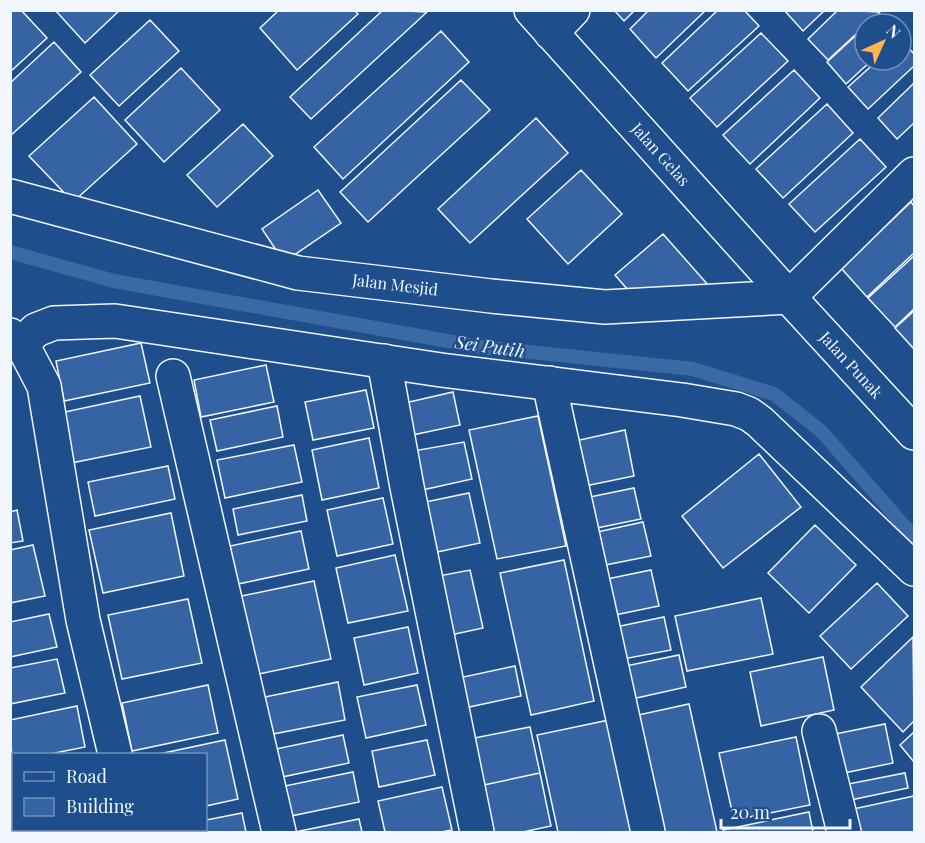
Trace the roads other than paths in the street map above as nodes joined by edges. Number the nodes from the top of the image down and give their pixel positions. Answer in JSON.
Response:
{"nodes":[{"id":1,"x":552,"y":18,"type":"edge"},
{"id":2,"x":915,"y":174,"type":"edge"},
{"id":3,"x":10,"y":196,"type":"edge"},
{"id":4,"x":789,"y":297,"type":"junction"},
{"id":5,"x":16,"y":339,"type":"edge"},
{"id":6,"x":384,"y":361,"type":"junction"},
{"id":7,"x":173,"y":376,"type":"dead end"},
{"id":8,"x":549,"y":383,"type":"junction"},
{"id":9,"x":915,"y":433,"type":"edge"},
{"id":10,"x":915,"y":569,"type":"edge"},
{"id":11,"x":819,"y":731,"type":"dead end"},
{"id":12,"x":115,"y":753,"type":"edge"},
{"id":13,"x":279,"y":832,"type":"edge"},
{"id":14,"x":477,"y":832,"type":"edge"},
{"id":15,"x":648,"y":832,"type":"edge"},
{"id":16,"x":844,"y":832,"type":"edge"}],
"edges":[{"from":1,"to":4,"type":"street","name":"Jalan Gelas"},
{"from":2,"to":4,"type":"street"},
{"from":3,"to":4,"type":"street","name":"Jalan Mesjid"},
{"from":4,"to":9,"type":"street","name":"Jalan Punak"},
{"from":5,"to":6,"type":"street"},
{"from":5,"to":12,"type":"street"},
{"from":6,"to":8,"type":"street"},
{"from":6,"to":14,"type":"street"},
{"from":7,"to":13,"type":"street"},
{"from":8,"to":10,"type":"street"},
{"from":8,"to":15,"type":"street"},
{"from":11,"to":16,"type":"street"}]}
